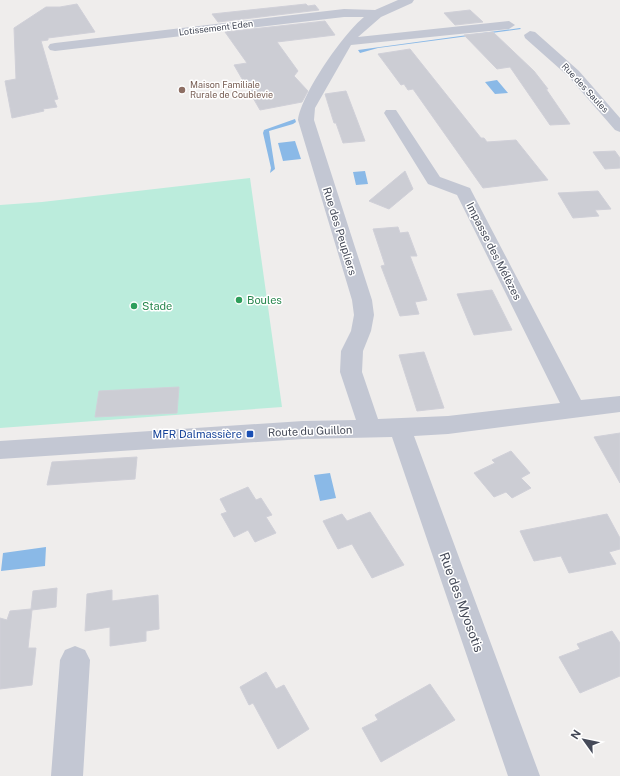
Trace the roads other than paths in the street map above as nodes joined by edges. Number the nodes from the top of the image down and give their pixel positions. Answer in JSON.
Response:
{"nodes":[{"id":1,"x":408,"y":0,"type":"edge"},
{"id":2,"x":376,"y":14,"type":"junction"},
{"id":3,"x":509,"y":26,"type":"dead end"},
{"id":4,"x":530,"y":35,"type":"dead end"},
{"id":5,"x":346,"y":42,"type":"junction"},
{"id":6,"x":55,"y":46,"type":"dead end"},
{"id":7,"x":391,"y":113,"type":"dead end"},
{"id":8,"x":620,"y":127,"type":"edge"},
{"id":9,"x":620,"y":404,"type":"edge"},
{"id":10,"x":575,"y":410,"type":"junction"},
{"id":11,"x":400,"y":428,"type":"junction"},
{"id":12,"x":370,"y":429,"type":"junction"},
{"id":13,"x":0,"y":450,"type":"edge"},
{"id":14,"x":75,"y":660,"type":"dead end"},
{"id":15,"x":67,"y":776,"type":"edge"},
{"id":16,"x":524,"y":776,"type":"edge"}],
"edges":[{"from":1,"to":2,"type":"street","name":"Rue des Peupliers"},
{"from":2,"to":5,"type":"street","name":"Rue des Peupliers"},
{"from":2,"to":6,"type":"street","name":"Lotissement Eden"},
{"from":3,"to":5,"type":"street"},
{"from":4,"to":8,"type":"street","name":"Rue des Saules"},
{"from":5,"to":12,"type":"street","name":"Rue des Peupliers"},
{"from":7,"to":10,"type":"street","name":"Impasse des Mélèzes"},
{"from":9,"to":10,"type":"street","name":"Route du Guillon"},
{"from":10,"to":11,"type":"street","name":"Route du Guillon"},
{"from":11,"to":12,"type":"street","name":"Route du Guillon"},
{"from":11,"to":16,"type":"street","name":"Rue des Myosotis"},
{"from":12,"to":13,"type":"street","name":"Route du Guillon"},
{"from":14,"to":15,"type":"street"}]}
